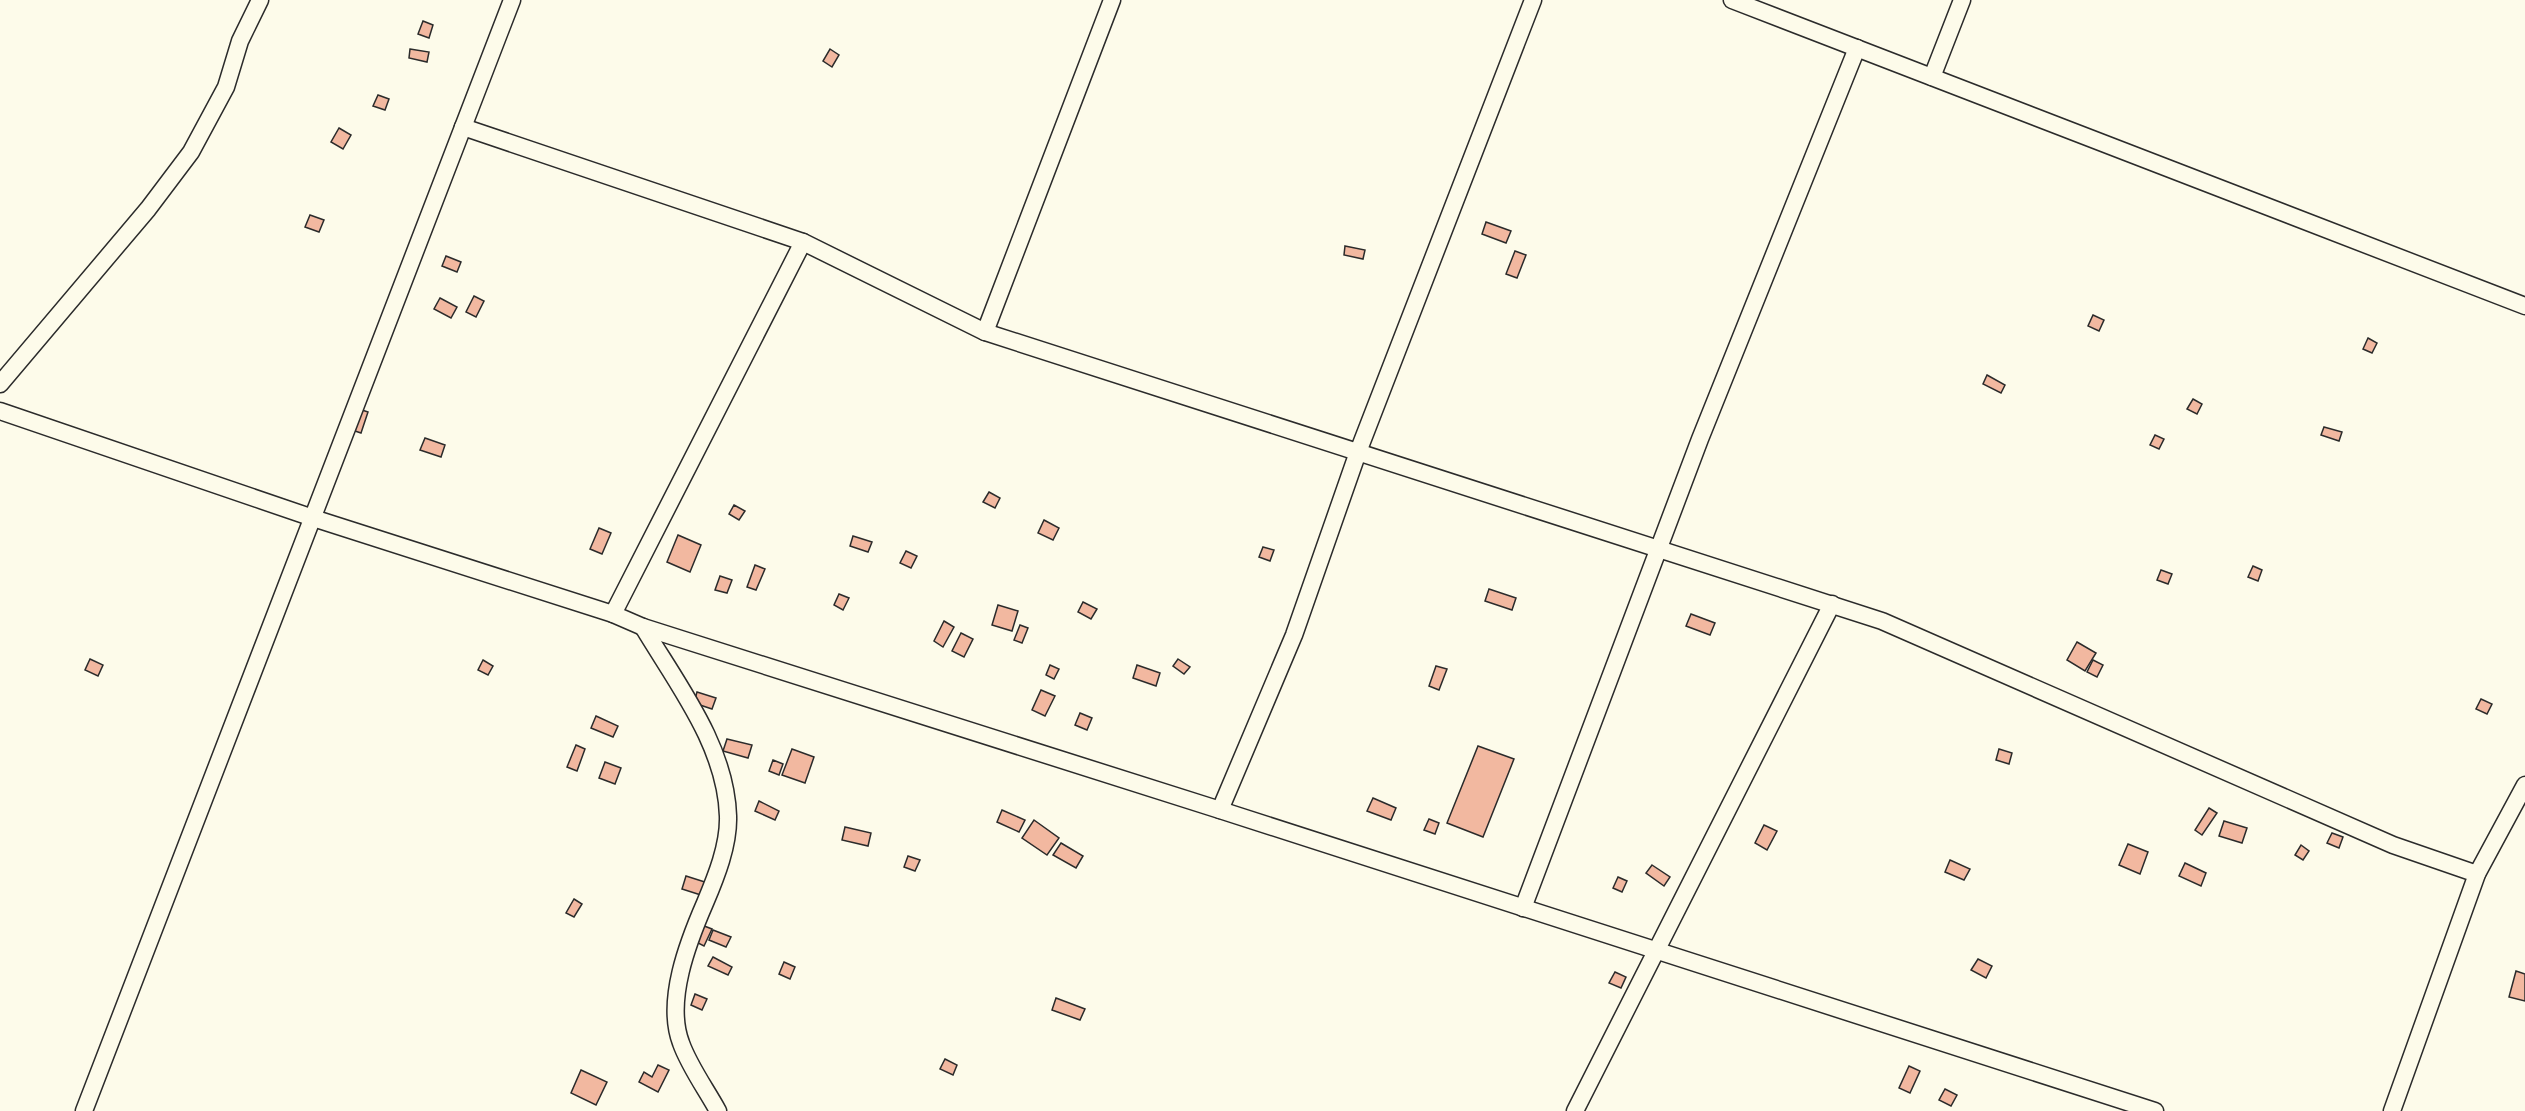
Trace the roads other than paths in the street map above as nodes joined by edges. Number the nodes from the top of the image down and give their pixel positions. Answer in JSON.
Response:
{"nodes":[{"id":1,"x":260,"y":0,"type":"edge"},
{"id":2,"x":512,"y":0,"type":"edge"},
{"id":3,"x":1112,"y":0,"type":"edge"},
{"id":4,"x":1533,"y":0,"type":"edge"},
{"id":5,"x":1732,"y":0,"type":"edge"},
{"id":6,"x":1962,"y":0,"type":"edge"},
{"id":7,"x":1857,"y":48,"type":"junction"},
{"id":8,"x":1932,"y":77,"type":"junction"},
{"id":9,"x":464,"y":127,"type":"junction"},
{"id":10,"x":803,"y":242,"type":"junction"},
{"id":11,"x":2525,"y":306,"type":"edge"},
{"id":12,"x":985,"y":332,"type":"junction"},
{"id":13,"x":0,"y":384,"type":"edge"},
{"id":14,"x":0,"y":411,"type":"edge"},
{"id":15,"x":1358,"y":452,"type":"junction"},
{"id":16,"x":313,"y":518,"type":"junction"},
{"id":17,"x":1659,"y":549,"type":"junction"},
{"id":18,"x":1832,"y":604,"type":"junction"},
{"id":19,"x":613,"y":614,"type":"junction"},
{"id":20,"x":643,"y":627,"type":"junction"},
{"id":21,"x":2525,"y":785,"type":"edge"},
{"id":22,"x":1220,"y":810,"type":"junction"},
{"id":23,"x":2476,"y":874,"type":"junction"},
{"id":24,"x":1523,"y":908,"type":"junction"},
{"id":25,"x":1656,"y":951,"type":"junction"},
{"id":26,"x":84,"y":1111,"type":"edge"},
{"id":27,"x":718,"y":1111,"type":"edge"},
{"id":28,"x":1575,"y":1111,"type":"edge"},
{"id":29,"x":2155,"y":1111,"type":"edge"},
{"id":30,"x":2392,"y":1111,"type":"edge"}],
"edges":[{"from":1,"to":13,"type":"street"},
{"from":2,"to":9,"type":"street"},
{"from":3,"to":12,"type":"street"},
{"from":4,"to":15,"type":"street"},
{"from":5,"to":7,"type":"street"},
{"from":6,"to":8,"type":"street"},
{"from":7,"to":8,"type":"street"},
{"from":7,"to":17,"type":"street"},
{"from":8,"to":11,"type":"street"},
{"from":9,"to":10,"type":"street"},
{"from":9,"to":16,"type":"street"},
{"from":10,"to":12,"type":"street"},
{"from":10,"to":19,"type":"street"},
{"from":12,"to":15,"type":"street"},
{"from":14,"to":16,"type":"street"},
{"from":15,"to":17,"type":"street"},
{"from":15,"to":22,"type":"street"},
{"from":16,"to":19,"type":"street"},
{"from":16,"to":26,"type":"street"},
{"from":17,"to":18,"type":"street"},
{"from":17,"to":24,"type":"street"},
{"from":18,"to":23,"type":"street"},
{"from":18,"to":25,"type":"street"},
{"from":19,"to":20,"type":"street"},
{"from":20,"to":22,"type":"street"},
{"from":20,"to":27,"type":"street"},
{"from":21,"to":23,"type":"street"},
{"from":22,"to":24,"type":"street"},
{"from":23,"to":30,"type":"street"},
{"from":24,"to":25,"type":"street"},
{"from":25,"to":28,"type":"street"},
{"from":25,"to":29,"type":"street"}]}
